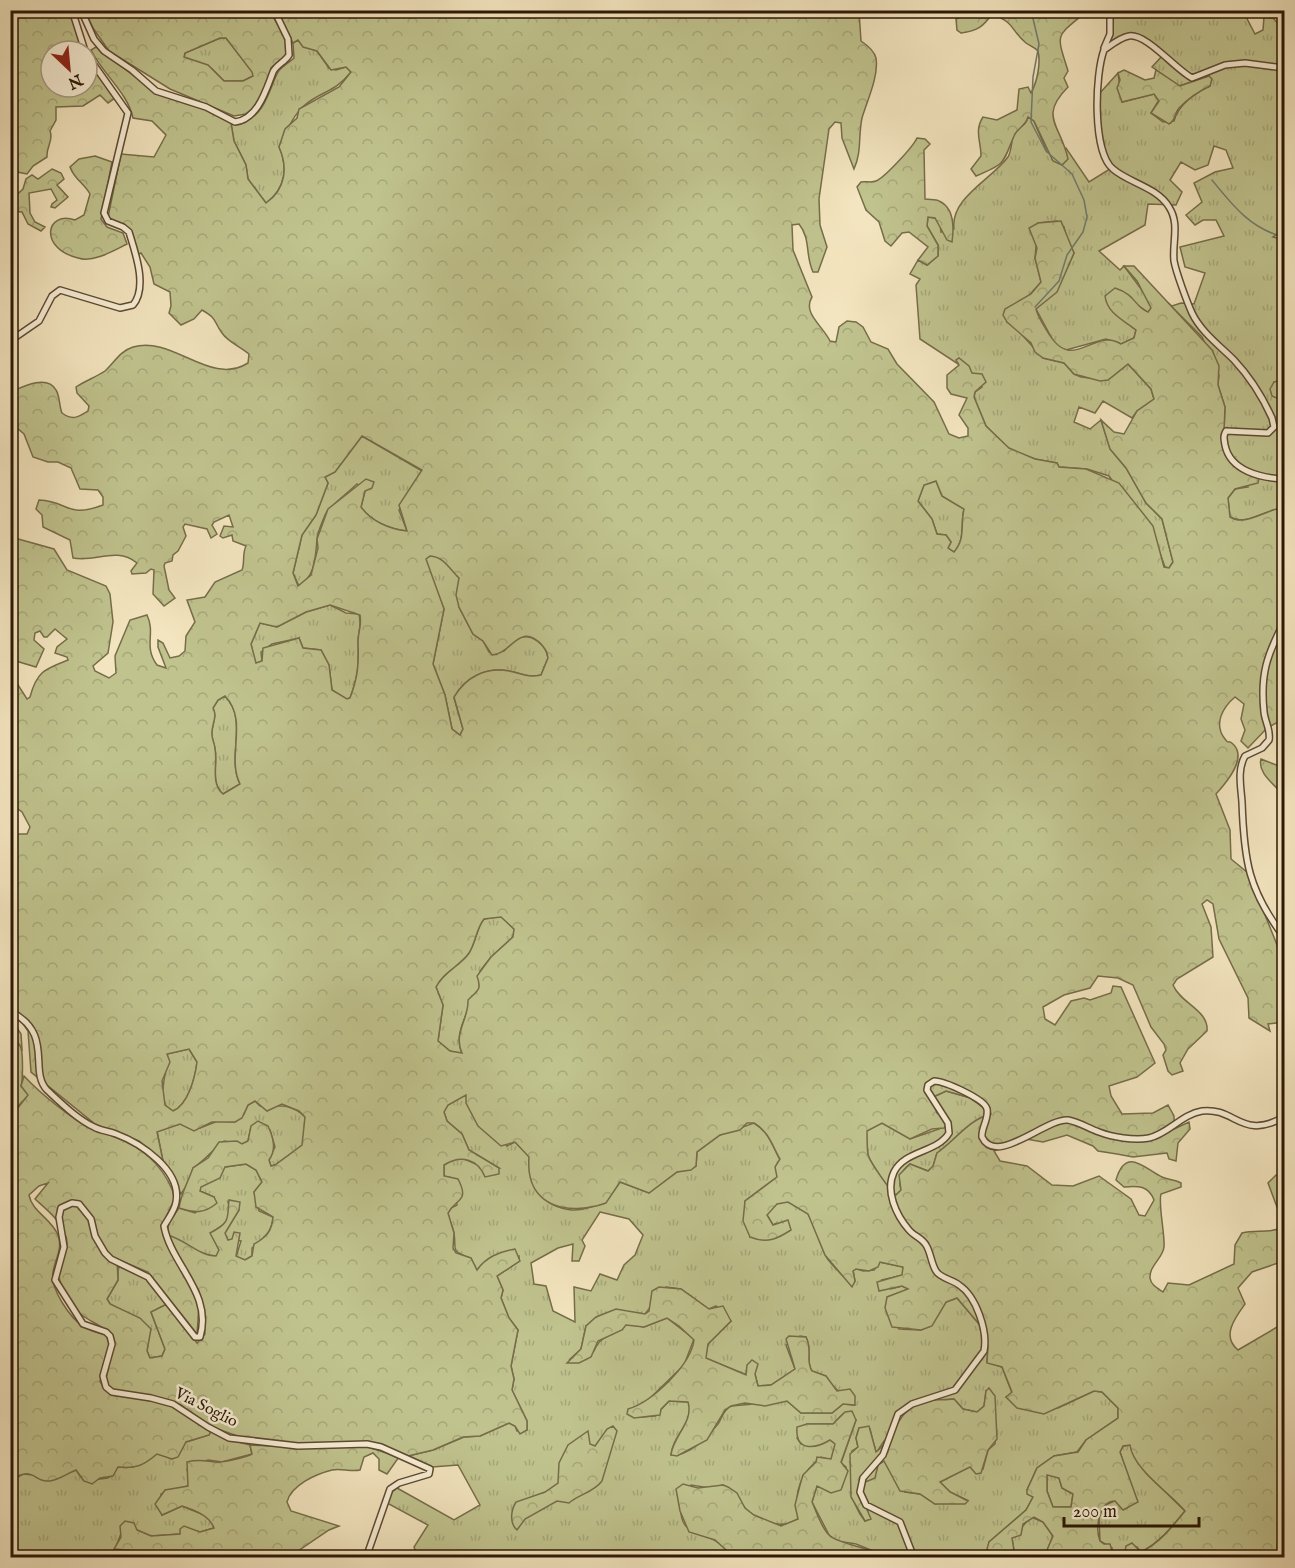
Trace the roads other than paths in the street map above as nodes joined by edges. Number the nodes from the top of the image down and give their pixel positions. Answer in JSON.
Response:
{"nodes":[{"id":1,"x":72,"y":10,"type":"edge"},
{"id":2,"x":81,"y":10,"type":"edge"},
{"id":3,"x":274,"y":10,"type":"edge"},
{"id":4,"x":1110,"y":10,"type":"edge"},
{"id":5,"x":81,"y":39,"type":"edge"},
{"id":6,"x":1104,"y":50,"type":"junction"},
{"id":7,"x":1284,"y":68,"type":"edge"},
{"id":8,"x":99,"y":71,"type":"edge"},
{"id":9,"x":10,"y":340,"type":"edge"},
{"id":10,"x":1284,"y":479,"type":"edge"},
{"id":11,"x":1284,"y":622,"type":"edge"},
{"id":12,"x":1284,"y":937,"type":"edge"},
{"id":13,"x":10,"y":1011,"type":"edge"},
{"id":14,"x":1284,"y":1117,"type":"edge"},
{"id":15,"x":366,"y":1557,"type":"edge"},
{"id":16,"x":914,"y":1557,"type":"edge"}],
"edges":[{"from":1,"to":5,"type":"street"},
{"from":2,"to":3,"type":"street"},
{"from":4,"to":6,"type":"street"},
{"from":6,"to":7,"type":"street"},
{"from":6,"to":10,"type":"street"},
{"from":8,"to":9,"type":"street"},
{"from":11,"to":12,"type":"street"},
{"from":13,"to":15,"type":"street","name":"Via Soglio"},
{"from":14,"to":16,"type":"street"}]}
